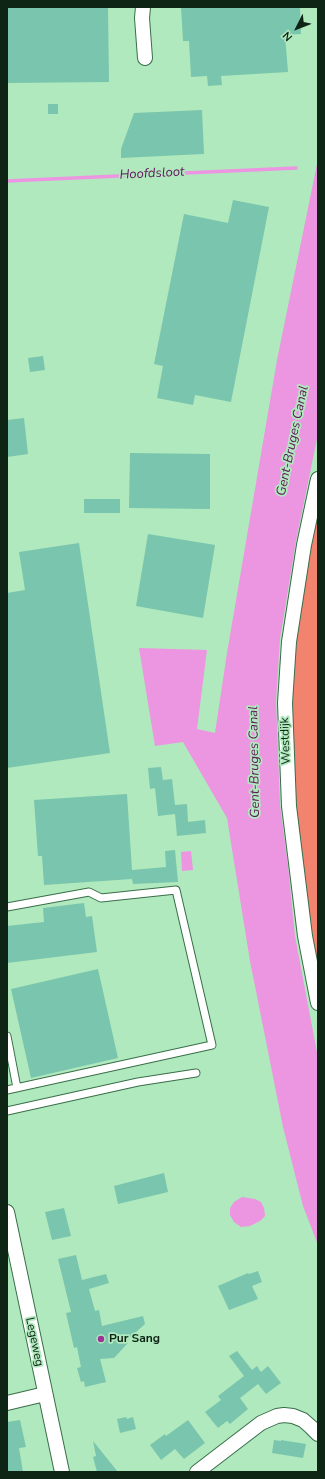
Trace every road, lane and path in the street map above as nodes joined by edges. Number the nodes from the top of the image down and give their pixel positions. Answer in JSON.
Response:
{"nodes":[{"id":1,"x":143,"y":7,"type":"edge"},
{"id":2,"x":145,"y":58,"type":"dead end"},
{"id":3,"x":318,"y":479,"type":"edge"},
{"id":4,"x":7,"y":907,"type":"edge"},
{"id":5,"x":318,"y":1003,"type":"edge"},
{"id":6,"x":7,"y":1036,"type":"edge"},
{"id":7,"x":196,"y":1073,"type":"dead end"},
{"id":8,"x":17,"y":1088,"type":"junction"},
{"id":9,"x":7,"y":1090,"type":"edge"},
{"id":10,"x":7,"y":1111,"type":"edge"},
{"id":11,"x":7,"y":1212,"type":"edge"},
{"id":12,"x":45,"y":1394,"type":"junction"},
{"id":13,"x":7,"y":1403,"type":"edge"},
{"id":14,"x":318,"y":1434,"type":"edge"},
{"id":15,"x":62,"y":1472,"type":"edge"},
{"id":16,"x":197,"y":1472,"type":"edge"}],
"edges":[{"from":1,"to":2,"type":"street"},
{"from":3,"to":5,"type":"street","name":"Westdijk"},
{"from":4,"to":8,"type":"lane"},
{"from":6,"to":8,"type":"lane"},
{"from":7,"to":10,"type":"lane"},
{"from":8,"to":9,"type":"lane"},
{"from":11,"to":12,"type":"street","name":"Legeweg"},
{"from":12,"to":13,"type":"street"},
{"from":12,"to":15,"type":"street","name":"Legeweg"},
{"from":14,"to":16,"type":"street"}]}
